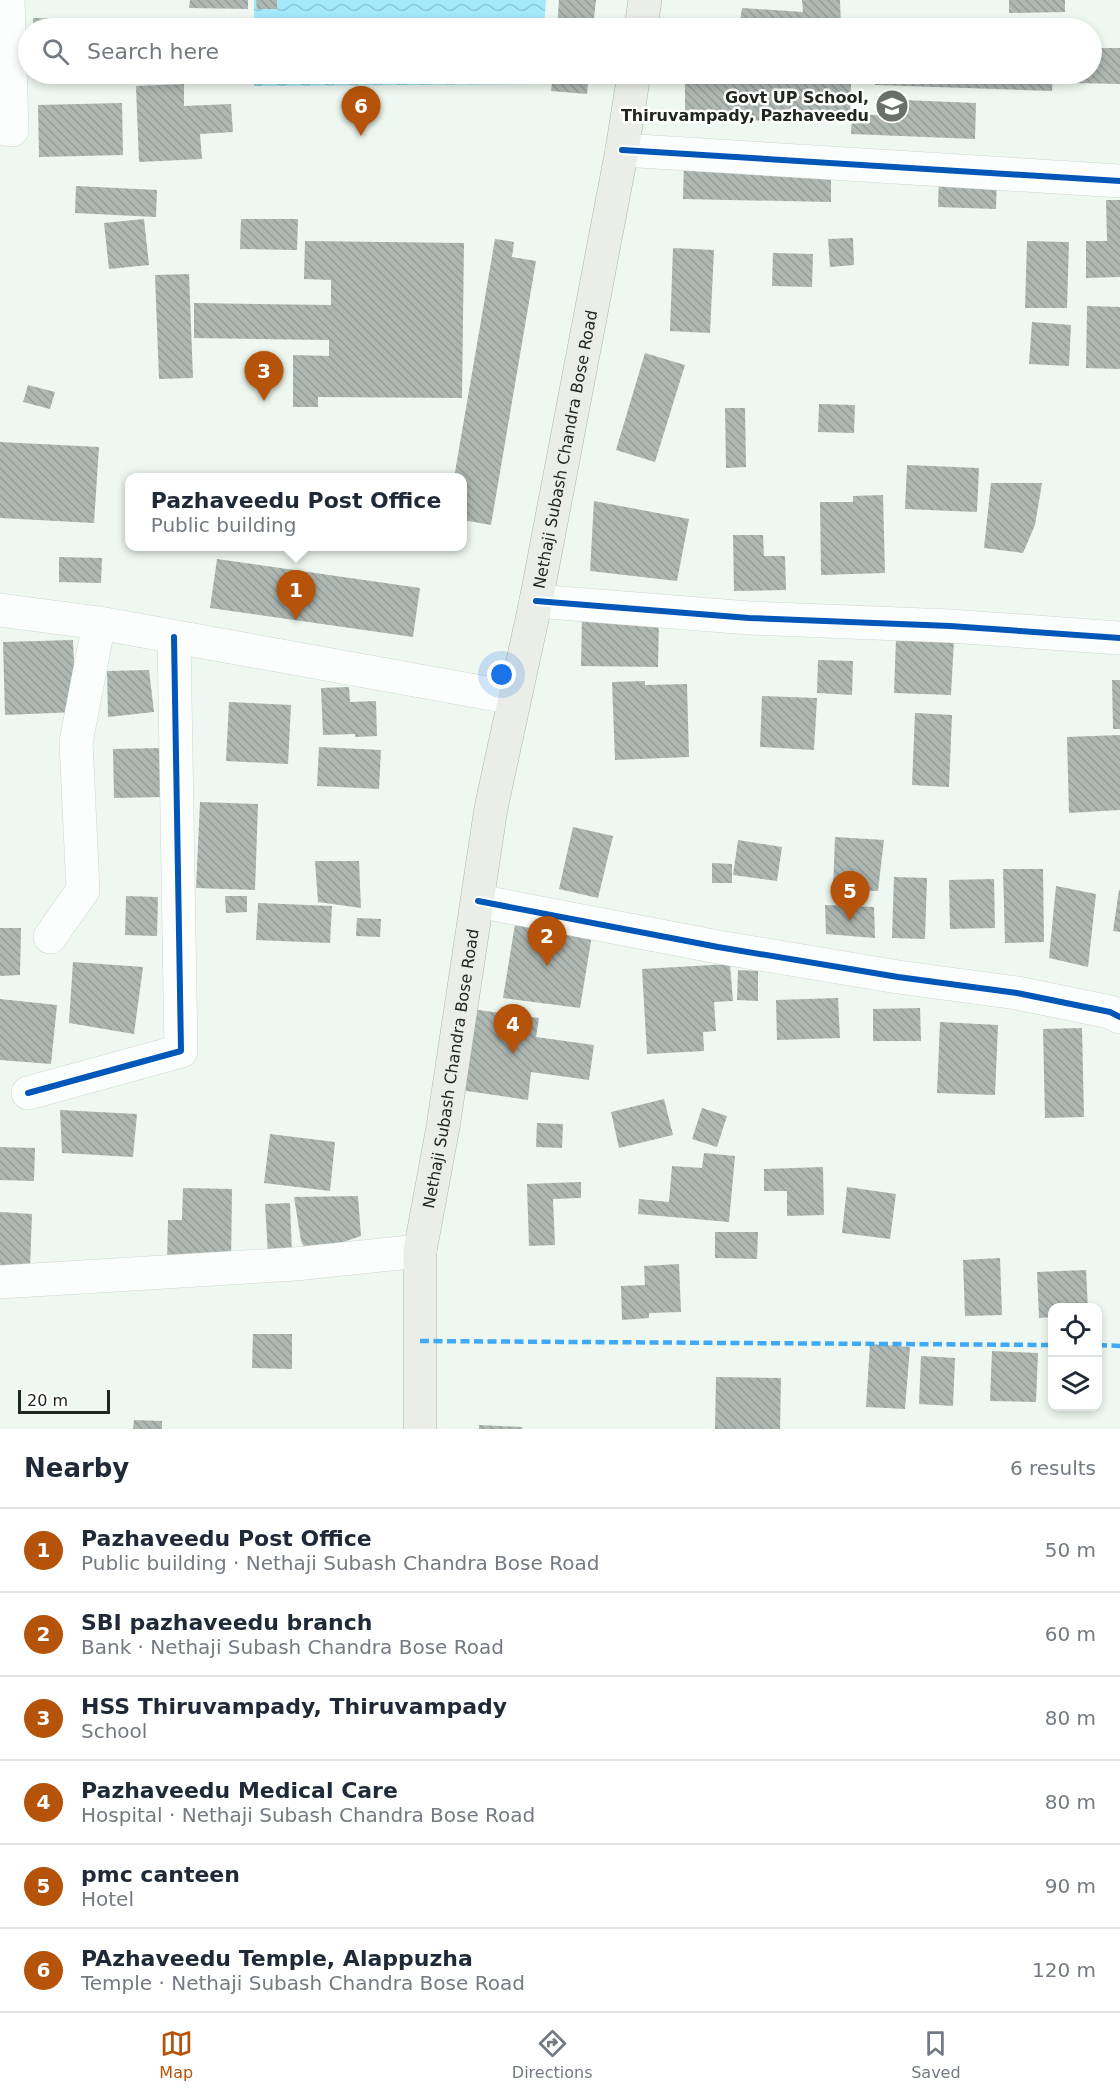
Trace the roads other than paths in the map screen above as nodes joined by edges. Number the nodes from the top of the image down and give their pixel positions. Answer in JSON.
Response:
{"nodes":[{"id":1,"x":8,"y":0,"type":"edge"},
{"id":2,"x":645,"y":0,"type":"edge"},
{"id":3,"x":642,"y":18,"type":"edge"},
{"id":4,"x":632,"y":84,"type":"edge"},
{"id":5,"x":0,"y":128,"type":"edge"},
{"id":6,"x":622,"y":150,"type":"junction"},
{"id":7,"x":1120,"y":181,"type":"edge"},
{"id":8,"x":536,"y":601,"type":"junction"},
{"id":9,"x":0,"y":610,"type":"edge"},
{"id":10,"x":99,"y":623,"type":"junction"},
{"id":11,"x":174,"y":637,"type":"junction"},
{"id":12,"x":1120,"y":638,"type":"edge"},
{"id":13,"x":514,"y":698,"type":"junction"},
{"id":14,"x":478,"y":901,"type":"junction"},
{"id":15,"x":50,"y":937,"type":"dead end"},
{"id":16,"x":1120,"y":1017,"type":"edge"},
{"id":17,"x":28,"y":1093,"type":"dead end"},
{"id":18,"x":420,"y":1251,"type":"junction"},
{"id":19,"x":0,"y":1282,"type":"edge"},
{"id":20,"x":420,"y":1429,"type":"edge"}],
"edges":[{"from":1,"to":5,"type":"street"},
{"from":2,"to":3,"type":"main road"},
{"from":4,"to":6,"type":"main road","name":"Nethaji Subash Chandra Bose Road"},
{"from":6,"to":7,"type":"street"},
{"from":6,"to":8,"type":"main road","name":"Nethaji Subash Chandra Bose Road"},
{"from":8,"to":12,"type":"street"},
{"from":8,"to":13,"type":"main road","name":"Nethaji Subash Chandra Bose Road"},
{"from":9,"to":10,"type":"street"},
{"from":10,"to":11,"type":"street"},
{"from":10,"to":15,"type":"street"},
{"from":11,"to":13,"type":"street"},
{"from":11,"to":17,"type":"street"},
{"from":13,"to":14,"type":"main road","name":"Nethaji Subash Chandra Bose Road"},
{"from":14,"to":16,"type":"street"},
{"from":14,"to":18,"type":"main road","name":"Nethaji Subash Chandra Bose Road"},
{"from":18,"to":19,"type":"street"},
{"from":18,"to":20,"type":"main road","name":"Nethaji Subash Chandra Bose Road"}]}
